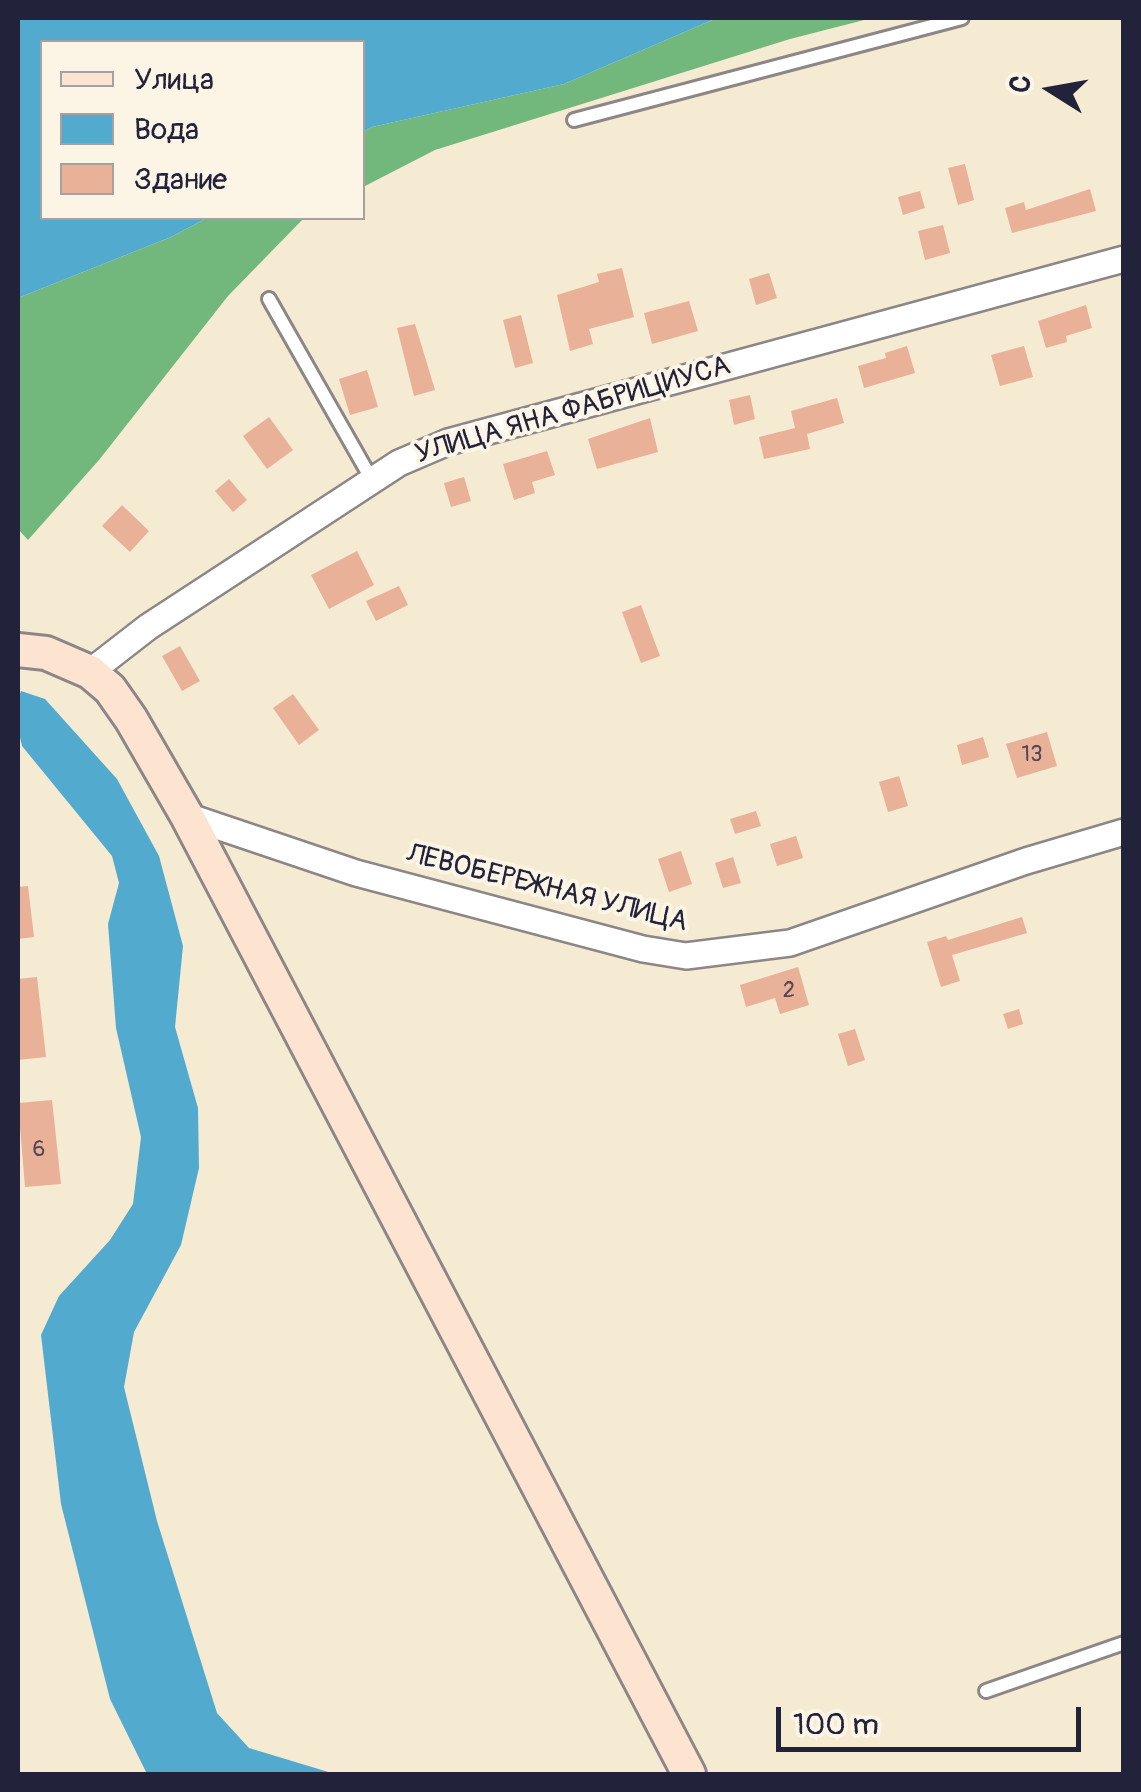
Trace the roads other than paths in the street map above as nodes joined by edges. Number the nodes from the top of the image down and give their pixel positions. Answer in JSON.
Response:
{"nodes":[{"id":1,"x":962,"y":18,"type":"edge"},
{"id":2,"x":574,"y":120,"type":"dead end"},
{"id":3,"x":1124,"y":259,"type":"edge"},
{"id":4,"x":268,"y":299,"type":"dead end"},
{"id":5,"x":372,"y":480,"type":"junction"},
{"id":6,"x":18,"y":649,"type":"edge"},
{"id":7,"x":90,"y":672,"type":"junction"},
{"id":8,"x":187,"y":816,"type":"junction"},
{"id":9,"x":1124,"y":832,"type":"edge"},
{"id":10,"x":1124,"y":1643,"type":"edge"},
{"id":11,"x":986,"y":1691,"type":"dead end"},
{"id":12,"x":689,"y":1774,"type":"edge"}],
"edges":[{"from":1,"to":2,"type":"lane"},
{"from":3,"to":5,"type":"street","name":"УЛИЦА ЯНА ФАБРИЦИУСА"},
{"from":4,"to":5,"type":"lane"},
{"from":5,"to":7,"type":"street","name":"УЛИЦА ЯНА ФАБРИЦИУСА"},
{"from":6,"to":7,"type":"street"},
{"from":7,"to":8,"type":"street"},
{"from":8,"to":9,"type":"street","name":"ЛЕВОБЕРЕЖНАЯ УЛИЦА"},
{"from":8,"to":12,"type":"street"},
{"from":10,"to":11,"type":"lane"}]}
